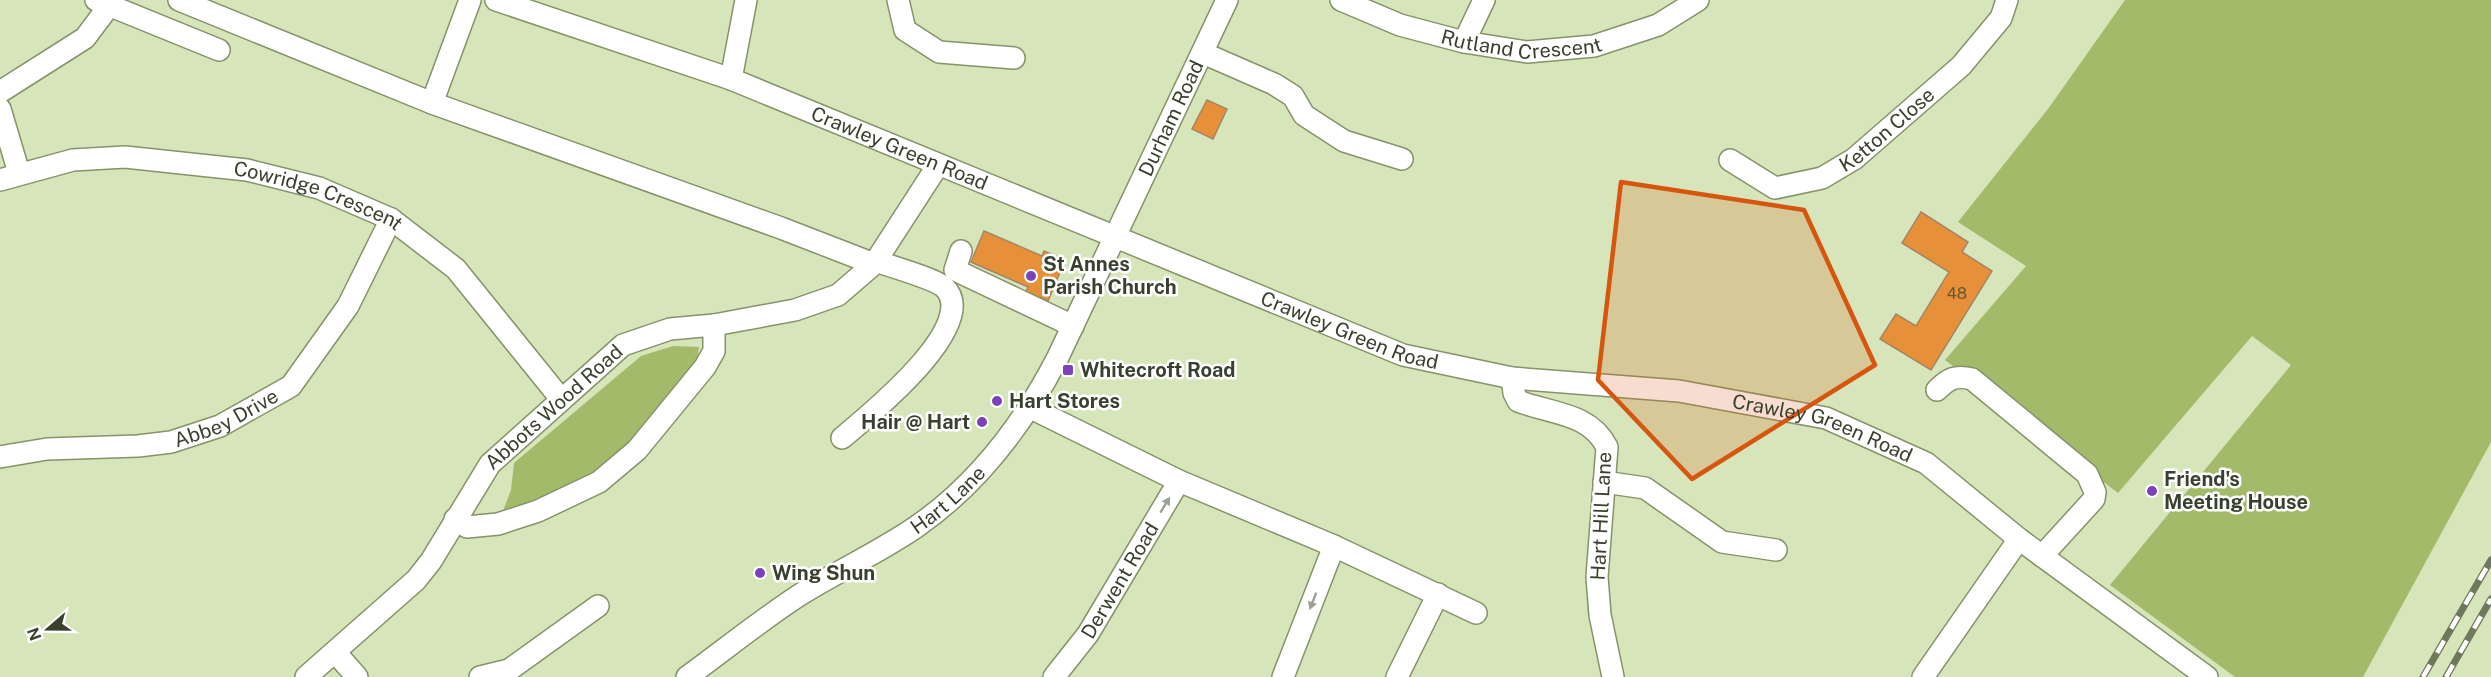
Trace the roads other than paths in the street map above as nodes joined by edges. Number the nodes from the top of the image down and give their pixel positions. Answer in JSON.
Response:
{"nodes":[{"id":1,"x":179,"y":0,"type":"edge"},
{"id":2,"x":471,"y":0,"type":"edge"},
{"id":3,"x":495,"y":0,"type":"edge"},
{"id":4,"x":746,"y":0,"type":"edge"},
{"id":5,"x":898,"y":0,"type":"edge"},
{"id":6,"x":1227,"y":0,"type":"edge"},
{"id":7,"x":1341,"y":0,"type":"edge"},
{"id":8,"x":1484,"y":0,"type":"edge"},
{"id":9,"x":1698,"y":0,"type":"edge"},
{"id":10,"x":2007,"y":0,"type":"edge"},
{"id":11,"x":102,"y":3,"type":"edge"},
{"id":12,"x":1464,"y":42,"type":"junction"},
{"id":13,"x":219,"y":50,"type":"dead end"},
{"id":14,"x":1203,"y":53,"type":"junction"},
{"id":15,"x":1014,"y":58,"type":"dead end"},
{"id":16,"x":731,"y":79,"type":"junction"},
{"id":17,"x":0,"y":92,"type":"edge"},
{"id":18,"x":432,"y":103,"type":"junction"},
{"id":19,"x":0,"y":110,"type":"edge"},
{"id":20,"x":1402,"y":159,"type":"dead end"},
{"id":21,"x":1730,"y":160,"type":"dead end"},
{"id":22,"x":938,"y":165,"type":"junction"},
{"id":23,"x":9,"y":176,"type":"edge"},
{"id":24,"x":391,"y":219,"type":"junction"},
{"id":25,"x":1115,"y":236,"type":"junction"},
{"id":26,"x":961,"y":251,"type":"dead end"},
{"id":27,"x":875,"y":263,"type":"junction"},
{"id":28,"x":714,"y":325,"type":"junction"},
{"id":29,"x":1073,"y":326,"type":"junction"},
{"id":30,"x":1512,"y":378,"type":"junction"},
{"id":31,"x":1937,"y":390,"type":"dead end"},
{"id":32,"x":561,"y":399,"type":"junction"},
{"id":33,"x":1029,"y":407,"type":"junction"},
{"id":34,"x":842,"y":438,"type":"dead end"},
{"id":35,"x":0,"y":457,"type":"edge"},
{"id":36,"x":1179,"y":481,"type":"junction"},
{"id":37,"x":1604,"y":482,"type":"junction"},
{"id":38,"x":454,"y":519,"type":"junction"},
{"id":39,"x":2019,"y":539,"type":"junction"},
{"id":40,"x":1334,"y":546,"type":"junction"},
{"id":41,"x":1776,"y":550,"type":"dead end"},
{"id":42,"x":2042,"y":556,"type":"junction"},
{"id":43,"x":1438,"y":594,"type":"junction"},
{"id":44,"x":598,"y":606,"type":"dead end"},
{"id":45,"x":1476,"y":614,"type":"dead end"},
{"id":46,"x":335,"y":651,"type":"junction"},
{"id":47,"x":2180,"y":659,"type":"junction"},
{"id":48,"x":306,"y":677,"type":"edge"},
{"id":49,"x":357,"y":677,"type":"edge"},
{"id":50,"x":480,"y":677,"type":"edge"},
{"id":51,"x":687,"y":677,"type":"edge"},
{"id":52,"x":1054,"y":677,"type":"edge"},
{"id":53,"x":1283,"y":677,"type":"edge"},
{"id":54,"x":1397,"y":677,"type":"edge"},
{"id":55,"x":1613,"y":677,"type":"edge"},
{"id":56,"x":1923,"y":677,"type":"edge"},
{"id":57,"x":2194,"y":677,"type":"edge"},
{"id":58,"x":2207,"y":677,"type":"edge"}],
"edges":[{"from":1,"to":18,"type":"street"},
{"from":2,"to":18,"type":"street"},
{"from":3,"to":16,"type":"street","name":"Crawley Green Road"},
{"from":4,"to":16,"type":"street"},
{"from":5,"to":15,"type":"street"},
{"from":6,"to":14,"type":"street","name":"Durham Road"},
{"from":7,"to":12,"type":"street","name":"Rutland Crescent"},
{"from":8,"to":12,"type":"street"},
{"from":9,"to":12,"type":"street","name":"Rutland Crescent"},
{"from":10,"to":21,"type":"street","name":"Ketton Close"},
{"from":11,"to":13,"type":"street"},
{"from":11,"to":17,"type":"street"},
{"from":14,"to":20,"type":"street"},
{"from":14,"to":25,"type":"street","name":"Durham Road"},
{"from":16,"to":22,"type":"street","name":"Crawley Green Road"},
{"from":18,"to":27,"type":"street"},
{"from":19,"to":23,"type":"street"},
{"from":22,"to":25,"type":"street","name":"Crawley Green Road"},
{"from":22,"to":27,"type":"street","name":"Abbots Wood Road"},
{"from":23,"to":24,"type":"street","name":"Cowridge Crescent"},
{"from":24,"to":32,"type":"street","name":"Cowridge Crescent"},
{"from":24,"to":35,"type":"street","name":"Abbey Drive"},
{"from":25,"to":29,"type":"street","name":"Hart Lane"},
{"from":25,"to":30,"type":"street","name":"Crawley Green Road"},
{"from":26,"to":29,"type":"street"},
{"from":27,"to":28,"type":"street","name":"Abbots Wood Road"},
{"from":27,"to":34,"type":"street"},
{"from":28,"to":32,"type":"street","name":"Abbots Wood Road"},
{"from":28,"to":38,"type":"street"},
{"from":29,"to":33,"type":"street","name":"Hart Lane"},
{"from":30,"to":37,"type":"street","name":"Hart Hill Lane"},
{"from":30,"to":39,"type":"street","name":"Crawley Green Road"},
{"from":31,"to":42,"type":"street"},
{"from":32,"to":38,"type":"street","name":"Abbots Wood Road"},
{"from":33,"to":36,"type":"street"},
{"from":33,"to":51,"type":"street","name":"Hart Lane"},
{"from":36,"to":40,"type":"street"},
{"from":52,"to":36,"type":"street","name":"Derwent Road","one_way":true},
{"from":37,"to":41,"type":"street"},
{"from":37,"to":55,"type":"street","name":"Hart Hill Lane"},
{"from":38,"to":46,"type":"street","name":"Abbots Wood Road"},
{"from":39,"to":42,"type":"street","name":"Crawley Green Road"},
{"from":39,"to":56,"type":"street"},
{"from":40,"to":43,"type":"street"},
{"from":40,"to":53,"type":"street","one_way":true},
{"from":42,"to":47,"type":"street","name":"Crawley Green Road"},
{"from":43,"to":45,"type":"street"},
{"from":43,"to":54,"type":"street"},
{"from":44,"to":50,"type":"street"},
{"from":46,"to":48,"type":"street","name":"Abbots Wood Road"},
{"from":46,"to":49,"type":"street"},
{"from":47,"to":57,"type":"street","name":"Crawley Green Road"},
{"from":47,"to":58,"type":"street","name":"Crawley Green Road"}]}
